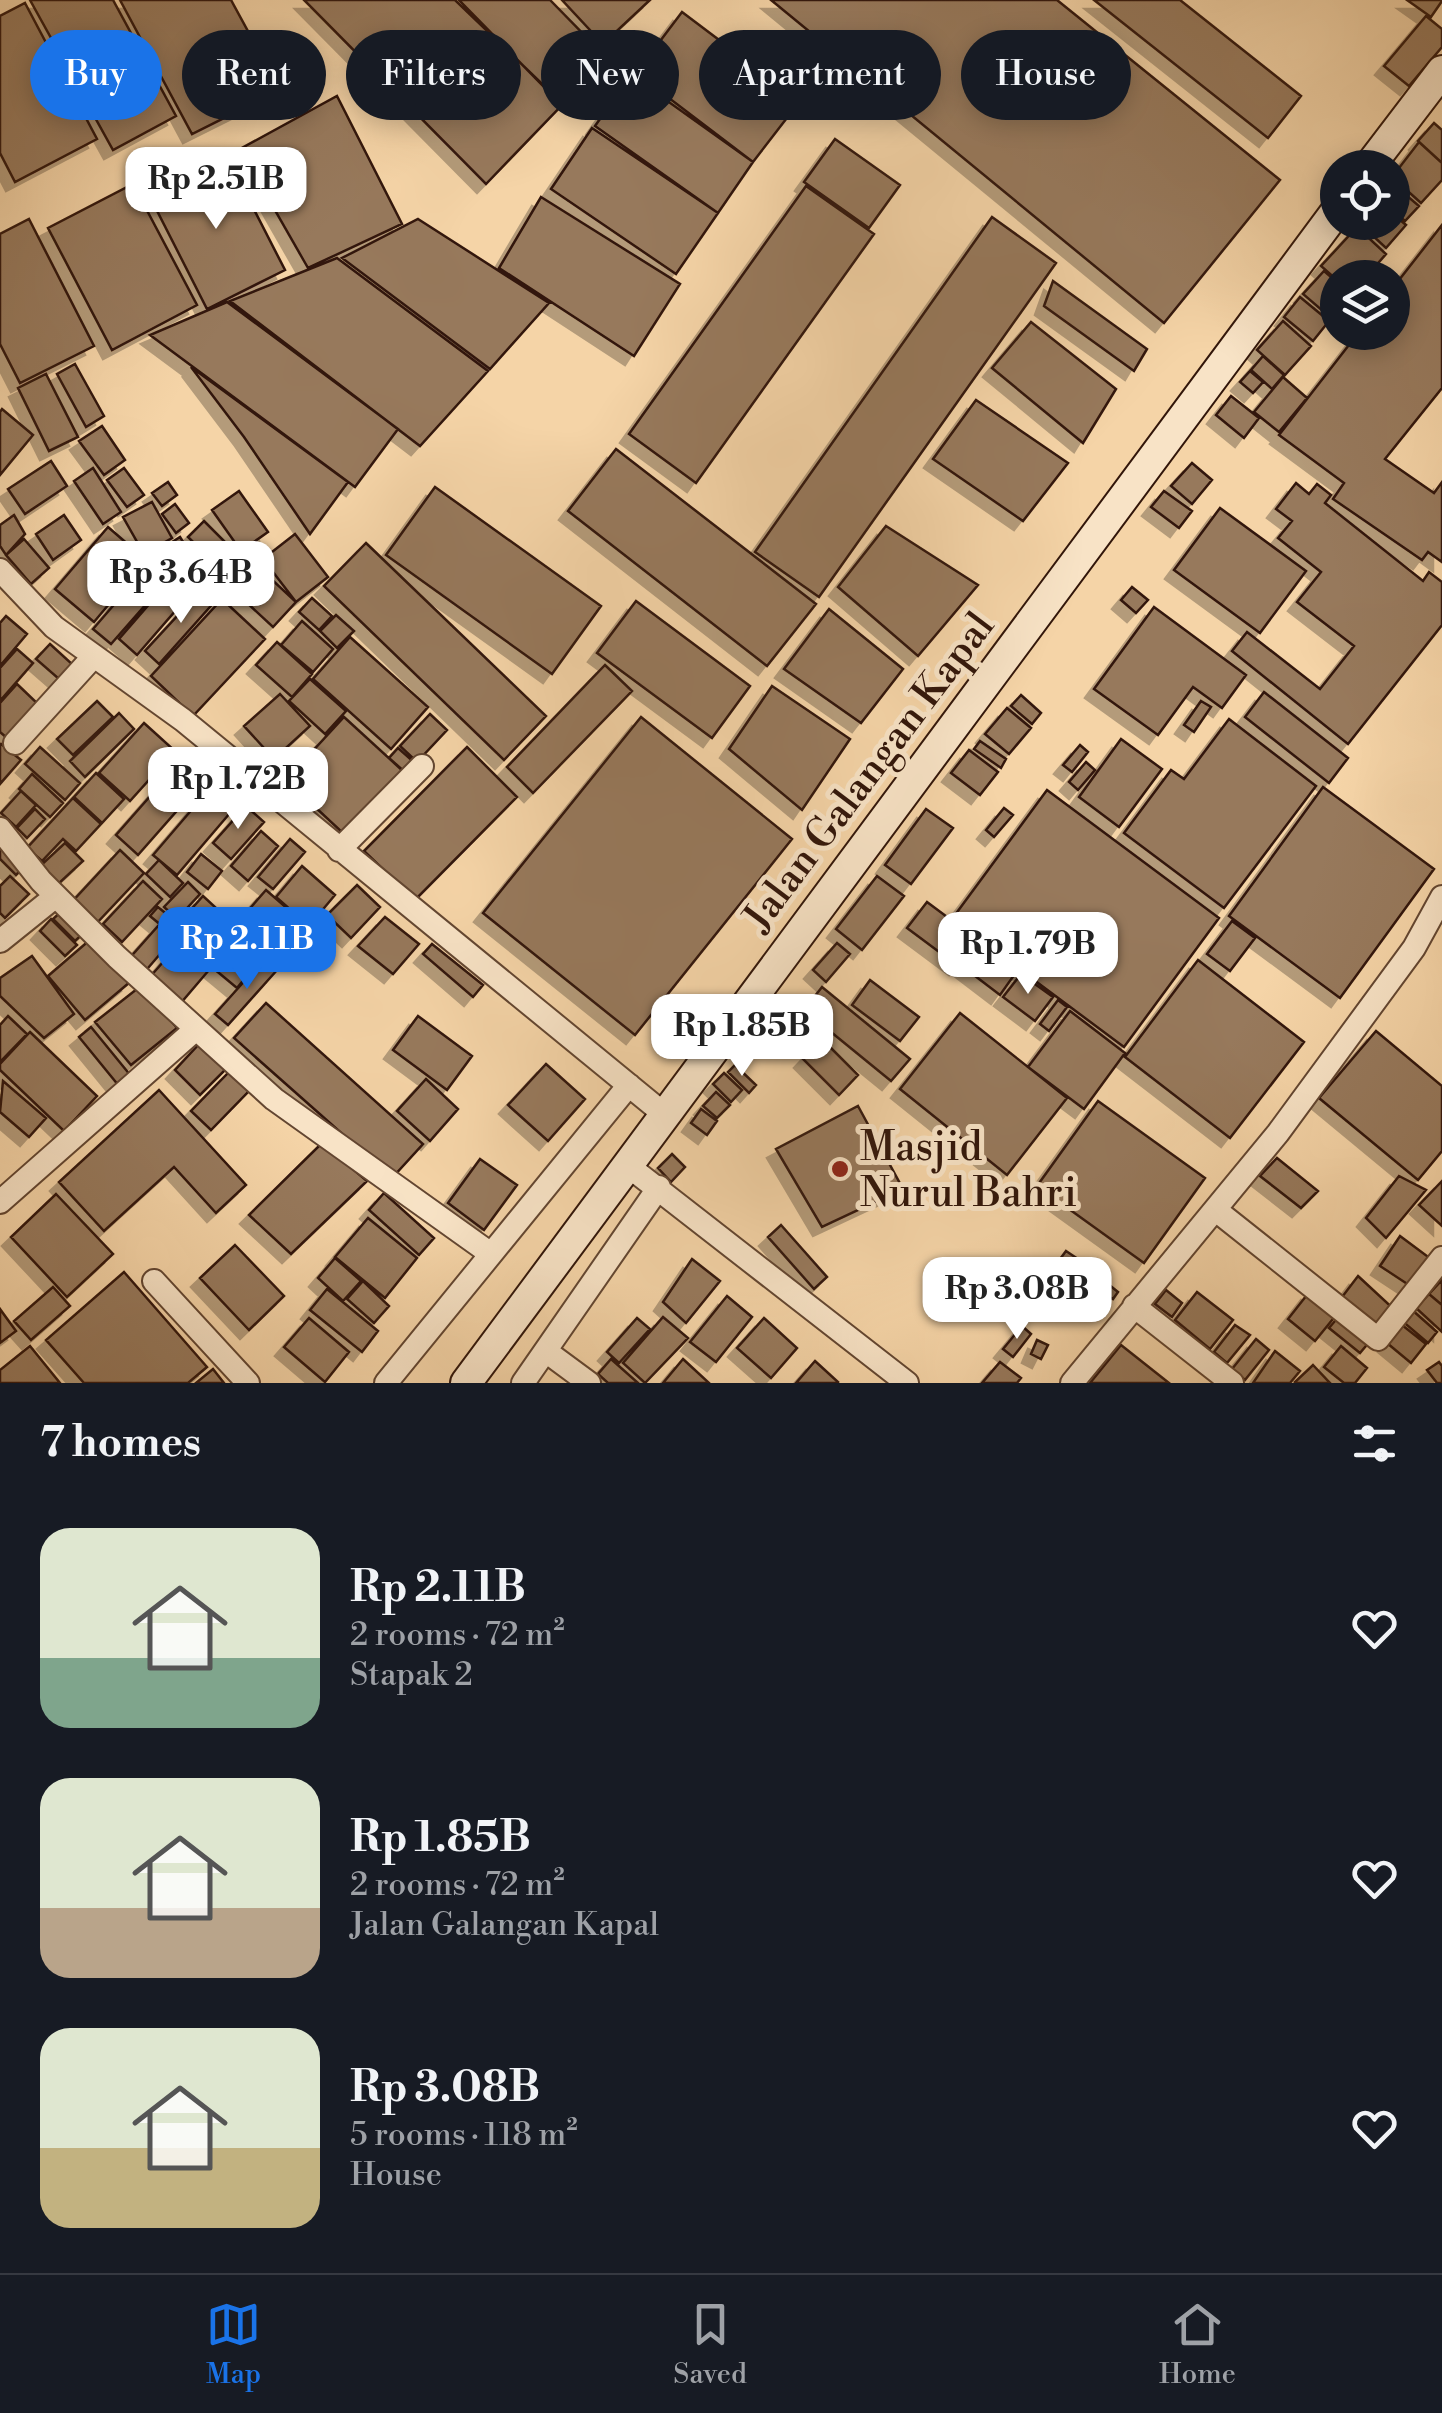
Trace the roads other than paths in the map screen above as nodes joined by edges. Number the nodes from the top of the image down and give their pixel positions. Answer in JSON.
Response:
{"nodes":[{"id":1,"x":1442,"y":70,"type":"edge"},
{"id":2,"x":1382,"y":150,"type":"edge"},
{"id":3,"x":1320,"y":233,"type":"edge"},
{"id":4,"x":2,"y":578,"type":"edge"},
{"id":5,"x":94,"y":656,"type":"junction"},
{"id":6,"x":15,"y":743,"type":"dead end"},
{"id":7,"x":422,"y":766,"type":"dead end"},
{"id":8,"x":0,"y":829,"type":"edge"},
{"id":9,"x":339,"y":850,"type":"junction"},
{"id":10,"x":56,"y":896,"type":"junction"},
{"id":11,"x":1442,"y":896,"type":"edge"},
{"id":12,"x":0,"y":941,"type":"edge"},
{"id":13,"x":196,"y":1029,"type":"junction"},
{"id":14,"x":629,"y":1085,"type":"junction"},
{"id":15,"x":664,"y":1114,"type":"junction"},
{"id":16,"x":627,"y":1165,"type":"junction"},
{"id":17,"x":659,"y":1188,"type":"junction"},
{"id":18,"x":0,"y":1202,"type":"edge"},
{"id":19,"x":1217,"y":1211,"type":"junction"},
{"id":20,"x":491,"y":1254,"type":"junction"},
{"id":21,"x":1442,"y":1258,"type":"edge"},
{"id":22,"x":154,"y":1280,"type":"dead end"},
{"id":23,"x":1134,"y":1306,"type":"junction"},
{"id":24,"x":546,"y":1352,"type":"junction"},
{"id":25,"x":248,"y":1383,"type":"edge"},
{"id":26,"x":386,"y":1383,"type":"edge"},
{"id":27,"x":466,"y":1383,"type":"edge"},
{"id":28,"x":523,"y":1383,"type":"edge"},
{"id":29,"x":589,"y":1383,"type":"edge"},
{"id":30,"x":907,"y":1383,"type":"edge"},
{"id":31,"x":1072,"y":1383,"type":"edge"},
{"id":32,"x":1232,"y":1383,"type":"edge"}],
"edges":[{"from":1,"to":2,"type":"main road"},
{"from":3,"to":15,"type":"main road","name":"Jalan Galangan Kapal"},
{"from":4,"to":5,"type":"street"},
{"from":5,"to":6,"type":"street"},
{"from":5,"to":9,"type":"street"},
{"from":7,"to":9,"type":"street"},
{"from":8,"to":10,"type":"street"},
{"from":9,"to":14,"type":"street"},
{"from":10,"to":12,"type":"street"},
{"from":10,"to":13,"type":"street"},
{"from":11,"to":19,"type":"street"},
{"from":13,"to":18,"type":"street"},
{"from":13,"to":20,"type":"street"},
{"from":14,"to":15,"type":"street"},
{"from":14,"to":20,"type":"street"},
{"from":15,"to":16,"type":"main road","name":"Jalan Galangan Kapal"},
{"from":16,"to":17,"type":"street"},
{"from":16,"to":27,"type":"main road","name":"Jalan Galangan Kapal"},
{"from":17,"to":24,"type":"street"},
{"from":17,"to":30,"type":"street"},
{"from":19,"to":21,"type":"street"},
{"from":19,"to":23,"type":"street"},
{"from":20,"to":26,"type":"street"},
{"from":22,"to":25,"type":"street"},
{"from":23,"to":31,"type":"street"},
{"from":23,"to":32,"type":"street"},
{"from":24,"to":28,"type":"street"},
{"from":24,"to":29,"type":"street"}]}
